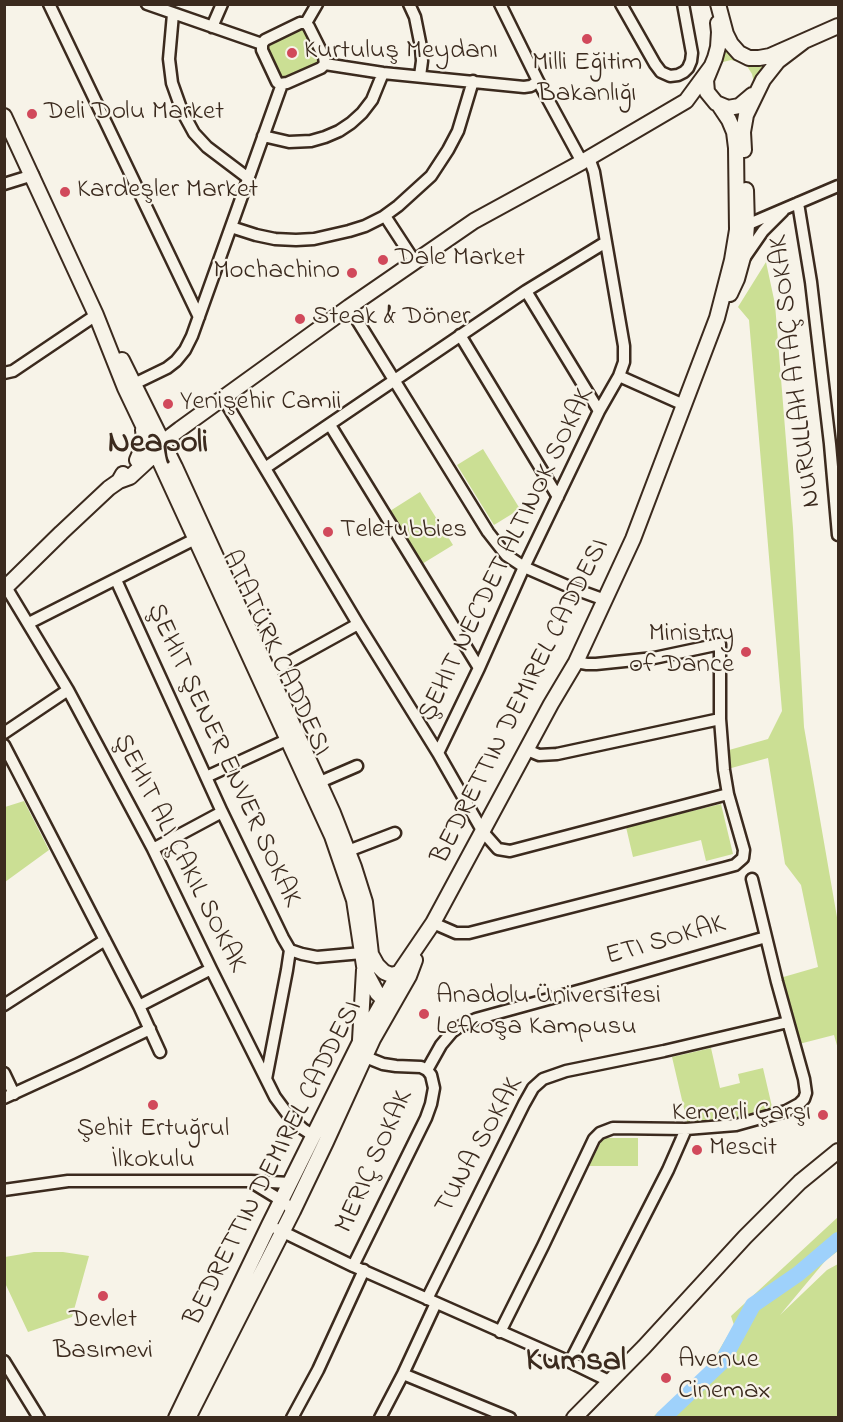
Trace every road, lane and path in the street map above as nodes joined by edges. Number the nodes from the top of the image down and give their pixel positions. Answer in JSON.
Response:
{"nodes":[{"id":1,"x":49,"y":4,"type":"edge"},
{"id":2,"x":147,"y":4,"type":"edge"},
{"id":3,"x":222,"y":4,"type":"edge"},
{"id":4,"x":317,"y":4,"type":"edge"},
{"id":5,"x":409,"y":4,"type":"edge"},
{"id":6,"x":500,"y":4,"type":"edge"},
{"id":7,"x":621,"y":4,"type":"edge"},
{"id":8,"x":683,"y":4,"type":"edge"},
{"id":9,"x":717,"y":4,"type":"edge"},
{"id":10,"x":173,"y":14,"type":"junction"},
{"id":11,"x":306,"y":23,"type":"junction"},
{"id":12,"x":838,"y":26,"type":"edge"},
{"id":13,"x":212,"y":27,"type":"junction"},
{"id":14,"x":803,"y":42,"type":"junction"},
{"id":15,"x":262,"y":44,"type":"junction"},
{"id":16,"x":325,"y":64,"type":"junction"},
{"id":17,"x":711,"y":67,"type":"junction"},
{"id":18,"x":383,"y":72,"type":"junction"},
{"id":19,"x":420,"y":76,"type":"junction"},
{"id":20,"x":473,"y":81,"type":"junction"},
{"id":21,"x":538,"y":81,"type":"junction"},
{"id":22,"x":282,"y":84,"type":"junction"},
{"id":23,"x":760,"y":86,"type":"junction"},
{"id":24,"x":717,"y":104,"type":"junction"},
{"id":25,"x":4,"y":116,"type":"edge"},
{"id":26,"x":662,"y":116,"type":"junction"},
{"id":27,"x":263,"y":136,"type":"junction"},
{"id":28,"x":585,"y":160,"type":"junction"},
{"id":29,"x":33,"y":175,"type":"junction"},
{"id":30,"x":248,"y":178,"type":"junction"},
{"id":31,"x":4,"y":184,"type":"edge"},
{"id":32,"x":838,"y":186,"type":"edge"},
{"id":33,"x":798,"y":203,"type":"junction"},
{"id":34,"x":785,"y":209,"type":"junction"},
{"id":35,"x":385,"y":216,"type":"junction"},
{"id":36,"x":231,"y":227,"type":"junction"},
{"id":37,"x":742,"y":227,"type":"junction"},
{"id":38,"x":606,"y":242,"type":"junction"},
{"id":39,"x":415,"y":262,"type":"junction"},
{"id":40,"x":741,"y":264,"type":"junction"},
{"id":41,"x":526,"y":291,"type":"junction"},
{"id":42,"x":349,"y":307,"type":"junction"},
{"id":43,"x":199,"y":317,"type":"junction"},
{"id":44,"x":717,"y":318,"type":"junction"},
{"id":45,"x":98,"y":319,"type":"junction"},
{"id":46,"x":460,"y":335,"type":"junction"},
{"id":47,"x":4,"y":373,"type":"edge"},
{"id":48,"x":619,"y":376,"type":"junction"},
{"id":49,"x":395,"y":380,"type":"junction"},
{"id":50,"x":134,"y":384,"type":"junction"},
{"id":51,"x":223,"y":398,"type":"junction"},
{"id":52,"x":684,"y":405,"type":"junction"},
{"id":53,"x":599,"y":411,"type":"junction"},
{"id":54,"x":147,"y":421,"type":"junction"},
{"id":55,"x":330,"y":425,"type":"junction"},
{"id":56,"x":180,"y":429,"type":"junction"},
{"id":57,"x":157,"y":447,"type":"junction"},
{"id":58,"x":137,"y":460,"type":"junction"},
{"id":59,"x":265,"y":468,"type":"junction"},
{"id":60,"x":170,"y":469,"type":"junction"},
{"id":61,"x":125,"y":479,"type":"junction"},
{"id":62,"x":558,"y":497,"type":"junction"},
{"id":63,"x":838,"y":533,"type":"edge"},
{"id":64,"x":195,"y":539,"type":"junction"},
{"id":65,"x":524,"y":567,"type":"junction"},
{"id":66,"x":116,"y":580,"type":"junction"},
{"id":67,"x":5,"y":588,"type":"edge"},
{"id":68,"x":605,"y":600,"type":"junction"},
{"id":69,"x":29,"y":623,"type":"junction"},
{"id":70,"x":358,"y":624,"type":"junction"},
{"id":71,"x":576,"y":662,"type":"junction"},
{"id":72,"x":479,"y":668,"type":"junction"},
{"id":73,"x":265,"y":676,"type":"junction"},
{"id":74,"x":68,"y":690,"type":"junction"},
{"id":75,"x":720,"y":719,"type":"junction"},
{"id":76,"x":4,"y":733,"type":"edge"},
{"id":77,"x":293,"y":738,"type":"junction"},
{"id":78,"x":4,"y":745,"type":"edge"},
{"id":79,"x":527,"y":750,"type":"junction"},
{"id":80,"x":438,"y":753,"type":"junction"},
{"id":81,"x":357,"y":766,"type":"dead end"},
{"id":82,"x":206,"y":777,"type":"junction"},
{"id":83,"x":320,"y":782,"type":"junction"},
{"id":84,"x":728,"y":794,"type":"junction"},
{"id":85,"x":222,"y":812,"type":"junction"},
{"id":86,"x":395,"y":832,"type":"dead end"},
{"id":87,"x":483,"y":832,"type":"junction"},
{"id":88,"x":153,"y":849,"type":"junction"},
{"id":89,"x":348,"y":852,"type":"junction"},
{"id":90,"x":752,"y":879,"type":"dead end"},
{"id":91,"x":433,"y":923,"type":"junction"},
{"id":92,"x":425,"y":937,"type":"junction"},
{"id":93,"x":766,"y":937,"type":"junction"},
{"id":94,"x":105,"y":940,"type":"junction"},
{"id":95,"x":290,"y":950,"type":"junction"},
{"id":96,"x":366,"y":958,"type":"junction"},
{"id":97,"x":211,"y":969,"type":"junction"},
{"id":98,"x":399,"y":973,"type":"junction"},
{"id":99,"x":389,"y":1000,"type":"junction"},
{"id":100,"x":4,"y":1005,"type":"edge"},
{"id":101,"x":139,"y":1006,"type":"junction"},
{"id":102,"x":789,"y":1022,"type":"junction"},
{"id":103,"x":150,"y":1029,"type":"junction"},
{"id":104,"x":360,"y":1050,"type":"junction"},
{"id":105,"x":160,"y":1052,"type":"dead end"},
{"id":106,"x":427,"y":1070,"type":"junction"},
{"id":107,"x":4,"y":1073,"type":"edge"},
{"id":108,"x":266,"y":1079,"type":"junction"},
{"id":109,"x":9,"y":1096,"type":"edge"},
{"id":110,"x":686,"y":1129,"type":"junction"},
{"id":111,"x":314,"y":1136,"type":"junction"},
{"id":112,"x":838,"y":1151,"type":"edge"},
{"id":113,"x":250,"y":1181,"type":"junction"},
{"id":114,"x":290,"y":1184,"type":"junction"},
{"id":115,"x":4,"y":1190,"type":"edge"},
{"id":116,"x":282,"y":1200,"type":"junction"},
{"id":117,"x":283,"y":1222,"type":"junction"},
{"id":118,"x":358,"y":1268,"type":"junction"},
{"id":119,"x":431,"y":1300,"type":"junction"},
{"id":120,"x":500,"y":1332,"type":"junction"},
{"id":121,"x":4,"y":1361,"type":"edge"},
{"id":122,"x":570,"y":1362,"type":"junction"},
{"id":123,"x":403,"y":1374,"type":"junction"},
{"id":124,"x":609,"y":1382,"type":"junction"},
{"id":125,"x":39,"y":1418,"type":"edge"},
{"id":126,"x":176,"y":1418,"type":"edge"},
{"id":127,"x":188,"y":1418,"type":"edge"},
{"id":128,"x":292,"y":1418,"type":"edge"},
{"id":129,"x":380,"y":1418,"type":"edge"},
{"id":130,"x":510,"y":1418,"type":"edge"},
{"id":131,"x":574,"y":1418,"type":"edge"}],
"edges":[{"from":1,"to":43,"type":"street"},
{"from":2,"to":10,"type":"street"},
{"from":3,"to":13,"type":"street"},
{"from":4,"to":11,"type":"street"},
{"from":5,"to":19,"type":"street"},
{"from":6,"to":21,"type":"street"},
{"from":7,"to":8,"type":"street"},
{"from":9,"to":14,"type":"main road"},
{"from":9,"to":17,"type":"main road"},
{"from":10,"to":13,"type":"street"},
{"from":10,"to":30,"type":"street"},
{"from":11,"to":15,"type":"street"},
{"from":11,"to":16,"type":"street"},
{"from":12,"to":14,"type":"main road"},
{"from":13,"to":15,"type":"street"},
{"from":14,"to":23,"type":"main road"},
{"from":15,"to":22,"type":"street"},
{"from":16,"to":18,"type":"street"},
{"from":16,"to":22,"type":"street"},
{"from":17,"to":24,"type":"main road","name":"BEDRETTIN DEMIREL CADDESI"},
{"from":17,"to":26,"type":"main road"},
{"from":18,"to":19,"type":"street"},
{"from":18,"to":27,"type":"street"},
{"from":19,"to":20,"type":"street"},
{"from":20,"to":21,"type":"street"},
{"from":20,"to":35,"type":"street"},
{"from":21,"to":28,"type":"street"},
{"from":22,"to":27,"type":"street"},
{"from":23,"to":24,"type":"main road"},
{"from":23,"to":37,"type":"main road","name":"BEDRETTIN DEMIREL CADDESI"},
{"from":24,"to":26,"type":"main road"},
{"from":24,"to":37,"type":"main road","name":"BEDRETTIN DEMIREL CADDESI"},
{"from":25,"to":29,"type":"main road","name":"ATATÜRK CADDESI"},
{"from":26,"to":28,"type":"main road"},
{"from":27,"to":30,"type":"street"},
{"from":28,"to":38,"type":"street"},
{"from":28,"to":39,"type":"main road"},
{"from":29,"to":31,"type":"street"},
{"from":29,"to":45,"type":"main road","name":"ATATÜRK CADDESI"},
{"from":30,"to":36,"type":"street"},
{"from":32,"to":33,"type":"street"},
{"from":33,"to":34,"type":"street"},
{"from":33,"to":63,"type":"street","name":"NURULLAH ATAÇ SOKAK"},
{"from":34,"to":37,"type":"street"},
{"from":34,"to":40,"type":"street"},
{"from":35,"to":36,"type":"street"},
{"from":35,"to":39,"type":"street"},
{"from":36,"to":43,"type":"street"},
{"from":37,"to":40,"type":"main road","name":"BEDRETTIN DEMIREL CADDESI"},
{"from":37,"to":44,"type":"main road","name":"BEDRETTIN DEMIREL CADDESI"},
{"from":38,"to":41,"type":"street"},
{"from":38,"to":48,"type":"street"},
{"from":39,"to":42,"type":"main road"},
{"from":40,"to":44,"type":"main road","name":"BEDRETTIN DEMIREL CADDESI"},
{"from":41,"to":46,"type":"street"},
{"from":41,"to":53,"type":"street"},
{"from":42,"to":49,"type":"street"},
{"from":42,"to":51,"type":"main road"},
{"from":43,"to":50,"type":"street"},
{"from":44,"to":52,"type":"main road","name":"BEDRETTIN DEMIREL CADDESI"},
{"from":45,"to":47,"type":"street"},
{"from":45,"to":50,"type":"main road","name":"ATATÜRK CADDESI"},
{"from":45,"to":54,"type":"main road","name":"ATATÜRK CADDESI"},
{"from":46,"to":49,"type":"street"},
{"from":46,"to":62,"type":"street"},
{"from":48,"to":52,"type":"street"},
{"from":48,"to":53,"type":"street"},
{"from":49,"to":55,"type":"street"},
{"from":49,"to":65,"type":"street"},
{"from":50,"to":54,"type":"main road","name":"ATATÜRK CADDESI"},
{"from":51,"to":56,"type":"main road"},
{"from":51,"to":59,"type":"street"},
{"from":52,"to":68,"type":"main road","name":"BEDRETTIN DEMIREL CADDESI"},
{"from":53,"to":62,"type":"street"},
{"from":54,"to":56,"type":"main road"},
{"from":54,"to":57,"type":"main road","name":"ATATÜRK CADDESI"},
{"from":54,"to":58,"type":"main road"},
{"from":55,"to":59,"type":"street"},
{"from":55,"to":72,"type":"street"},
{"from":56,"to":57,"type":"main road"},
{"from":56,"to":60,"type":"main road"},
{"from":57,"to":58,"type":"main road"},
{"from":57,"to":60,"type":"main road","name":"ATATÜRK CADDESI"},
{"from":57,"to":61,"type":"main road"},
{"from":58,"to":61,"type":"main road"},
{"from":59,"to":70,"type":"street"},
{"from":60,"to":61,"type":"main road"},
{"from":60,"to":64,"type":"main road","name":"ATATÜRK CADDESI"},
{"from":60,"to":73,"type":"main road","name":"ATATÜRK CADDESI"},
{"from":61,"to":67,"type":"main road"},
{"from":62,"to":65,"type":"street"},
{"from":64,"to":66,"type":"street"},
{"from":64,"to":73,"type":"main road","name":"ATATÜRK CADDESI"},
{"from":65,"to":68,"type":"street"},
{"from":65,"to":72,"type":"street"},
{"from":66,"to":69,"type":"street"},
{"from":66,"to":82,"type":"street","name":"ŞEHIT ŞENER ENVER SOKAK"},
{"from":67,"to":69,"type":"street"},
{"from":68,"to":71,"type":"main road","name":"BEDRETTIN DEMIREL CADDESI"},
{"from":69,"to":74,"type":"street"},
{"from":70,"to":73,"type":"street"},
{"from":70,"to":80,"type":"street"},
{"from":71,"to":75,"type":"street"},
{"from":71,"to":79,"type":"main road","name":"BEDRETTIN DEMIREL CADDESI"},
{"from":72,"to":80,"type":"street"},
{"from":73,"to":77,"type":"main road","name":"ATATÜRK CADDESI"},
{"from":74,"to":76,"type":"street"},
{"from":74,"to":88,"type":"street"},
{"from":75,"to":79,"type":"street"},
{"from":75,"to":84,"type":"street"},
{"from":77,"to":82,"type":"street"},
{"from":77,"to":83,"type":"main road","name":"ATATÜRK CADDESI"},
{"from":77,"to":96,"type":"main road","name":"ATATÜRK CADDESI"},
{"from":78,"to":94,"type":"street"},
{"from":79,"to":87,"type":"main road","name":"BEDRETTIN DEMIREL CADDESI"},
{"from":80,"to":87,"type":"street"},
{"from":81,"to":83,"type":"street"},
{"from":82,"to":85,"type":"street","name":"ŞEHIT ŞENER ENVER SOKAK"},
{"from":83,"to":89,"type":"main road","name":"ATATÜRK CADDESI"},
{"from":84,"to":87,"type":"street"},
{"from":84,"to":91,"type":"street"},
{"from":85,"to":88,"type":"street"},
{"from":85,"to":95,"type":"street","name":"ŞEHIT ŞENER ENVER SOKAK"},
{"from":86,"to":89,"type":"street"},
{"from":87,"to":91,"type":"main road","name":"BEDRETTIN DEMIREL CADDESI"},
{"from":88,"to":97,"type":"street"},
{"from":89,"to":96,"type":"main road","name":"ATATÜRK CADDESI"},
{"from":90,"to":93,"type":"street"},
{"from":91,"to":92,"type":"main road","name":"BEDRETTIN DEMIREL CADDESI"},
{"from":92,"to":98,"type":"main road","name":"BEDRETTIN DEMIREL CADDESI"},
{"from":92,"to":99,"type":"main road","name":"BEDRETTIN DEMIREL CADDESI"},
{"from":93,"to":102,"type":"street"},
{"from":93,"to":106,"type":"street","name":"ETI SOKAK"},
{"from":94,"to":100,"type":"street"},
{"from":94,"to":101,"type":"street"},
{"from":95,"to":96,"type":"street"},
{"from":95,"to":108,"type":"street"},
{"from":96,"to":98,"type":"main road"},
{"from":96,"to":99,"type":"main road","name":"ATATÜRK CADDESI"},
{"from":96,"to":104,"type":"main road"},
{"from":97,"to":101,"type":"street"},
{"from":97,"to":108,"type":"street"},
{"from":98,"to":99,"type":"main road","name":"BEDRETTIN DEMIREL CADDESI"},
{"from":99,"to":104,"type":"main road","name":"BEDRETTIN DEMIREL CADDESI"},
{"from":101,"to":103,"type":"street"},
{"from":102,"to":110,"type":"street"},
{"from":102,"to":119,"type":"street","name":"TUNA SOKAK"},
{"from":103,"to":105,"type":"street"},
{"from":103,"to":109,"type":"street"},
{"from":104,"to":106,"type":"street","name":"MERIÇ SOKAK"},
{"from":104,"to":111,"type":"main road","name":"BEDRETTIN DEMIREL CADDESI"},
{"from":104,"to":117,"type":"main road","name":"BEDRETTIN DEMIREL CADDESI"},
{"from":106,"to":118,"type":"street","name":"MERIÇ SOKAK"},
{"from":107,"to":109,"type":"street"},
{"from":108,"to":111,"type":"street"},
{"from":110,"to":120,"type":"street"},
{"from":110,"to":122,"type":"street"},
{"from":111,"to":114,"type":"main road","name":"BEDRETTIN DEMIREL CADDESI"},
{"from":112,"to":124,"type":"main road"},
{"from":113,"to":114,"type":"street"},
{"from":113,"to":115,"type":"street"},
{"from":113,"to":116,"type":"street"},
{"from":114,"to":116,"type":"main road","name":"BEDRETTIN DEMIREL CADDESI"},
{"from":116,"to":117,"type":"main road","name":"BEDRETTIN DEMIREL CADDESI"},
{"from":116,"to":117,"type":"street"},
{"from":117,"to":118,"type":"street"},
{"from":117,"to":126,"type":"main road","name":"BEDRETTIN DEMIREL CADDESI"},
{"from":117,"to":127,"type":"main road","name":"BEDRETTIN DEMIREL CADDESI"},
{"from":118,"to":119,"type":"street"},
{"from":118,"to":128,"type":"street","name":"MERIÇ SOKAK"},
{"from":119,"to":120,"type":"street"},
{"from":119,"to":123,"type":"street","name":"TUNA SOKAK"},
{"from":120,"to":122,"type":"street"},
{"from":121,"to":125,"type":"street"},
{"from":122,"to":124,"type":"street"},
{"from":123,"to":129,"type":"street","name":"TUNA SOKAK"},
{"from":123,"to":130,"type":"street"},
{"from":124,"to":131,"type":"main road"}]}
